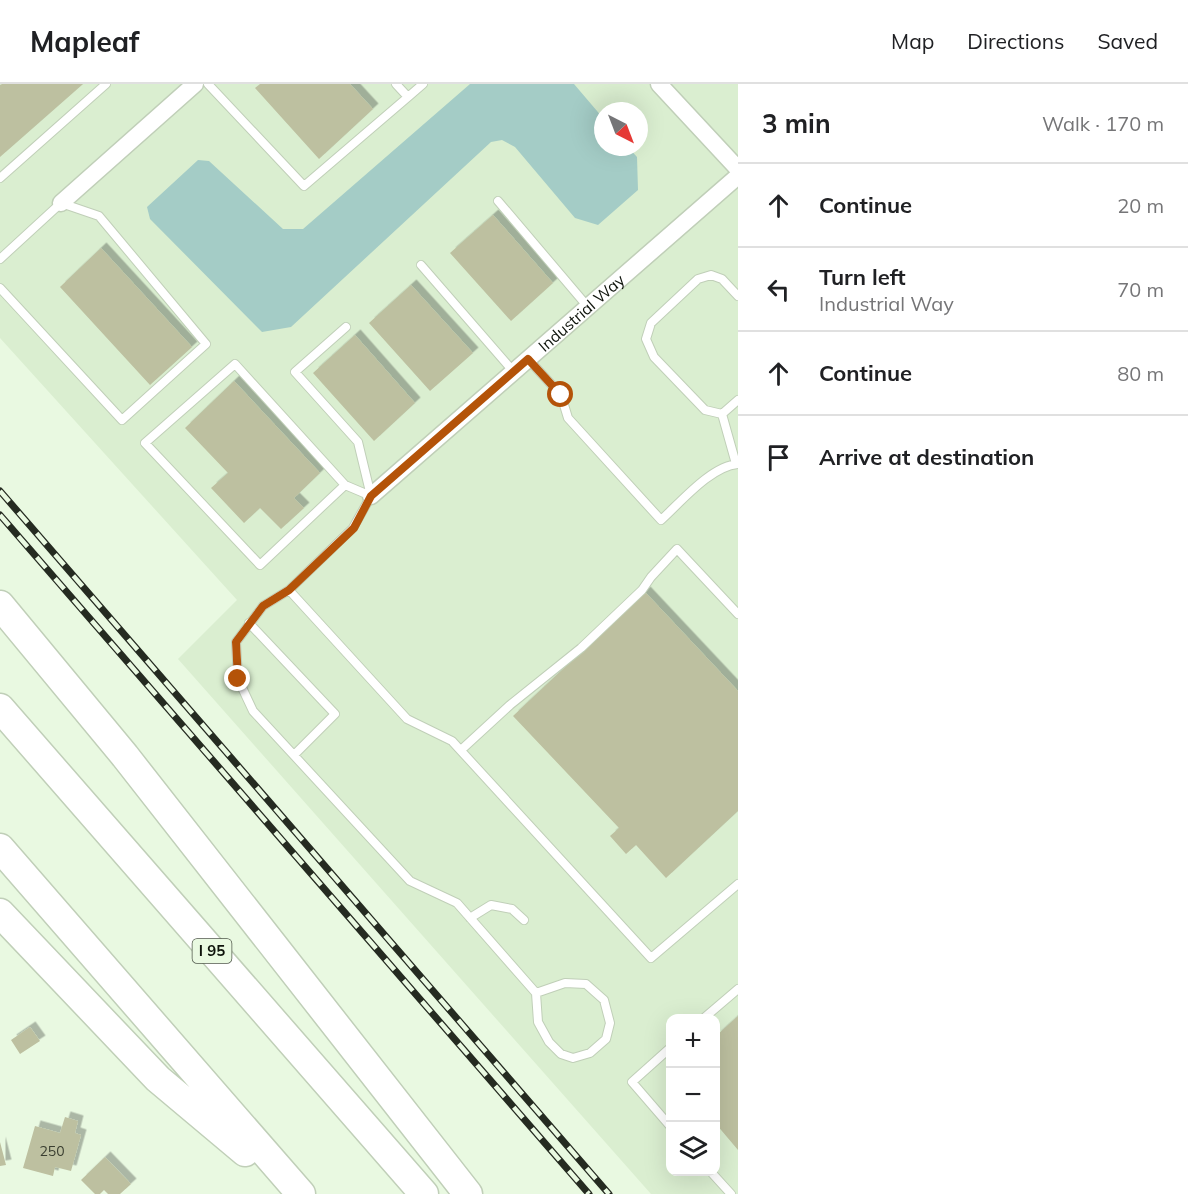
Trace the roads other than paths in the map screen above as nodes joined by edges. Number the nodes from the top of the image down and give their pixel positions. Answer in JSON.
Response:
{"nodes":[{"id":1,"x":106,"y":84,"type":"edge"},
{"id":2,"x":195,"y":84,"type":"edge"},
{"id":3,"x":208,"y":84,"type":"edge"},
{"id":4,"x":396,"y":84,"type":"edge"},
{"id":5,"x":423,"y":84,"type":"edge"},
{"id":6,"x":659,"y":84,"type":"edge"},
{"id":7,"x":408,"y":97,"type":"junction"},
{"id":8,"x":738,"y":169,"type":"edge"},
{"id":9,"x":738,"y":176,"type":"edge"},
{"id":10,"x":0,"y":178,"type":"edge"},
{"id":11,"x":498,"y":201,"type":"dead end"},
{"id":12,"x":61,"y":202,"type":"junction"},
{"id":13,"x":0,"y":259,"type":"edge"},
{"id":14,"x":421,"y":266,"type":"dead end"},
{"id":15,"x":0,"y":288,"type":"edge"},
{"id":16,"x":738,"y":296,"type":"edge"},
{"id":17,"x":588,"y":307,"type":"junction"},
{"id":18,"x":346,"y":327,"type":"dead end"},
{"id":19,"x":528,"y":359,"type":"junction"},
{"id":20,"x":513,"y":371,"type":"junction"},
{"id":21,"x":738,"y":400,"type":"edge"},
{"id":22,"x":722,"y":414,"type":"junction"},
{"id":23,"x":737,"y":464,"type":"edge"},
{"id":24,"x":345,"y":485,"type":"junction"},
{"id":25,"x":371,"y":496,"type":"junction"},
{"id":26,"x":289,"y":590,"type":"junction"},
{"id":27,"x":0,"y":605,"type":"edge"},
{"id":28,"x":738,"y":614,"type":"edge"},
{"id":29,"x":249,"y":623,"type":"junction"},
{"id":30,"x":0,"y":708,"type":"edge"},
{"id":31,"x":461,"y":750,"type":"junction"},
{"id":32,"x":294,"y":755,"type":"junction"},
{"id":33,"x":0,"y":848,"type":"edge"},
{"id":34,"x":738,"y":884,"type":"edge"},
{"id":35,"x":0,"y":913,"type":"edge"},
{"id":36,"x":470,"y":918,"type":"junction"},
{"id":37,"x":524,"y":920,"type":"dead end"},
{"id":38,"x":738,"y":989,"type":"edge"},
{"id":39,"x":536,"y":993,"type":"junction"},
{"id":40,"x":709,"y":1014,"type":"edge"},
{"id":41,"x":666,"y":1052,"type":"edge"},
{"id":42,"x":667,"y":1122,"type":"edge"},
{"id":43,"x":715,"y":1176,"type":"edge"},
{"id":44,"x":299,"y":1194,"type":"edge"},
{"id":45,"x":424,"y":1194,"type":"edge"},
{"id":46,"x":468,"y":1194,"type":"edge"},
{"id":47,"x":731,"y":1194,"type":"edge"}],
"edges":[{"from":1,"to":10,"type":"lane"},
{"from":2,"to":12,"type":"street"},
{"from":3,"to":7,"type":"lane"},
{"from":4,"to":7,"type":"lane"},
{"from":5,"to":7,"type":"lane"},
{"from":6,"to":8,"type":"street"},
{"from":9,"to":17,"type":"street","name":"Industrial Way"},
{"from":11,"to":17,"type":"lane"},
{"from":12,"to":13,"type":"lane"},
{"from":12,"to":15,"type":"lane"},
{"from":14,"to":20,"type":"lane"},
{"from":16,"to":22,"type":"lane"},
{"from":17,"to":19,"type":"street","name":"Industrial Way"},
{"from":18,"to":25,"type":"lane"},
{"from":19,"to":20,"type":"street","name":"Industrial Way"},
{"from":19,"to":23,"type":"lane"},
{"from":20,"to":25,"type":"street","name":"Industrial Way"},
{"from":21,"to":22,"type":"lane"},
{"from":22,"to":23,"type":"lane"},
{"from":24,"to":24,"type":"lane"},
{"from":24,"to":25,"type":"lane"},
{"from":25,"to":26,"type":"lane"},
{"from":26,"to":29,"type":"lane"},
{"from":26,"to":31,"type":"lane"},
{"from":27,"to":46,"type":"highway"},
{"from":28,"to":31,"type":"lane"},
{"from":29,"to":32,"type":"lane"},
{"from":29,"to":32,"type":"lane"},
{"from":30,"to":45,"type":"highway","number":"I 95"},
{"from":31,"to":34,"type":"lane"},
{"from":32,"to":36,"type":"lane"},
{"from":33,"to":44,"type":"highway"},
{"from":35,"to":44,"type":"highway"},
{"from":36,"to":37,"type":"lane"},
{"from":36,"to":39,"type":"lane"},
{"from":38,"to":40,"type":"lane"},
{"from":39,"to":39,"type":"lane"},
{"from":41,"to":42,"type":"lane"},
{"from":43,"to":47,"type":"lane"}]}
